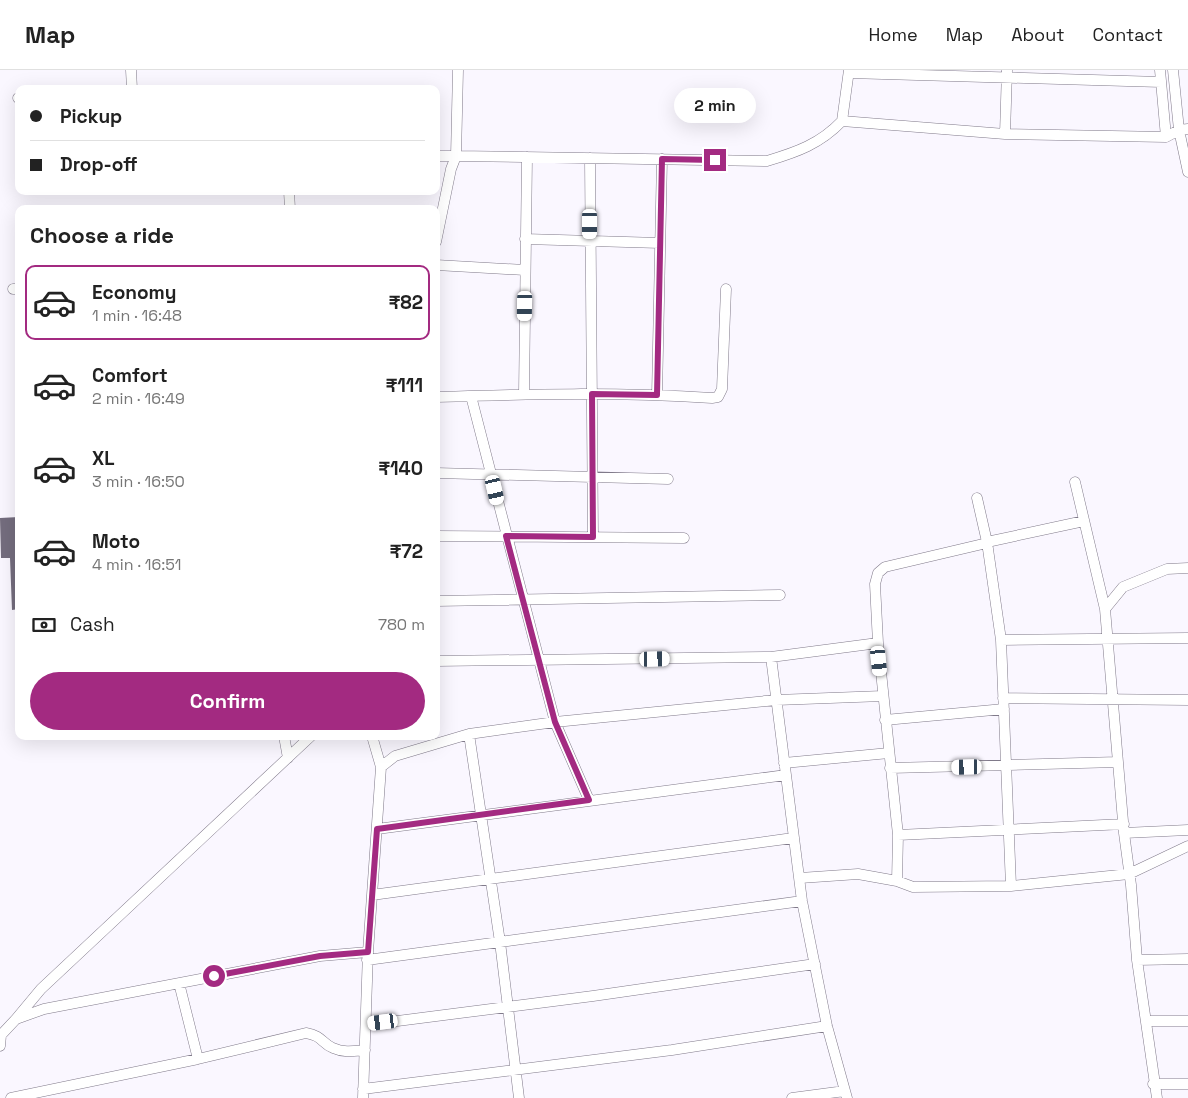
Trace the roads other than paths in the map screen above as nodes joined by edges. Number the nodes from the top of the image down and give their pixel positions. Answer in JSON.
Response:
{"nodes":[{"id":1,"x":131,"y":70,"type":"edge"},
{"id":2,"x":458,"y":70,"type":"edge"},
{"id":3,"x":1160,"y":70,"type":"edge"},
{"id":4,"x":1173,"y":70,"type":"edge"},
{"id":5,"x":849,"y":72,"type":"edge"},
{"id":6,"x":1007,"y":74,"type":"edge"},
{"id":7,"x":1161,"y":82,"type":"junction"},
{"id":8,"x":132,"y":85,"type":"edge"},
{"id":9,"x":842,"y":121,"type":"junction"},
{"id":10,"x":1184,"y":129,"type":"edge"},
{"id":11,"x":1005,"y":134,"type":"junction"},
{"id":12,"x":1166,"y":138,"type":"junction"},
{"id":13,"x":440,"y":156,"type":"edge"},
{"id":14,"x":456,"y":156,"type":"junction"},
{"id":15,"x":527,"y":157,"type":"junction"},
{"id":16,"x":590,"y":158,"type":"junction"},
{"id":17,"x":662,"y":159,"type":"junction"},
{"id":18,"x":1188,"y":172,"type":"edge"},
{"id":19,"x":440,"y":216,"type":"edge"},
{"id":20,"x":526,"y":240,"type":"junction"},
{"id":21,"x":590,"y":241,"type":"junction"},
{"id":22,"x":660,"y":243,"type":"junction"},
{"id":23,"x":440,"y":265,"type":"edge"},
{"id":24,"x":525,"y":270,"type":"junction"},
{"id":25,"x":726,"y":289,"type":"dead end"},
{"id":26,"x":524,"y":394,"type":"junction"},
{"id":27,"x":592,"y":394,"type":"junction"},
{"id":28,"x":657,"y":395,"type":"junction"},
{"id":29,"x":471,"y":396,"type":"junction"},
{"id":30,"x":440,"y":397,"type":"edge"},
{"id":31,"x":440,"y":473,"type":"edge"},
{"id":32,"x":492,"y":474,"type":"junction"},
{"id":33,"x":594,"y":477,"type":"junction"},
{"id":34,"x":668,"y":479,"type":"dead end"},
{"id":35,"x":1075,"y":482,"type":"dead end"},
{"id":36,"x":977,"y":498,"type":"dead end"},
{"id":37,"x":1084,"y":521,"type":"junction"},
{"id":38,"x":440,"y":536,"type":"edge"},
{"id":39,"x":506,"y":536,"type":"junction"},
{"id":40,"x":593,"y":537,"type":"junction"},
{"id":41,"x":684,"y":538,"type":"dead end"},
{"id":42,"x":987,"y":542,"type":"junction"},
{"id":43,"x":1188,"y":568,"type":"edge"},
{"id":44,"x":780,"y":595,"type":"dead end"},
{"id":45,"x":440,"y":601,"type":"edge"},
{"id":46,"x":523,"y":601,"type":"junction"},
{"id":47,"x":1105,"y":609,"type":"junction"},
{"id":48,"x":1108,"y":638,"type":"junction"},
{"id":49,"x":1188,"y":638,"type":"edge"},
{"id":50,"x":1001,"y":640,"type":"junction"},
{"id":51,"x":878,"y":643,"type":"junction"},
{"id":52,"x":771,"y":657,"type":"junction"},
{"id":53,"x":440,"y":661,"type":"edge"},
{"id":54,"x":540,"y":661,"type":"junction"},
{"id":55,"x":883,"y":696,"type":"junction"},
{"id":56,"x":1003,"y":698,"type":"junction"},
{"id":57,"x":776,"y":700,"type":"junction"},
{"id":58,"x":1113,"y":700,"type":"junction"},
{"id":59,"x":1188,"y":700,"type":"edge"},
{"id":60,"x":1004,"y":709,"type":"junction"},
{"id":61,"x":886,"y":720,"type":"junction"},
{"id":62,"x":555,"y":722,"type":"junction"},
{"id":63,"x":469,"y":734,"type":"junction"},
{"id":64,"x":285,"y":740,"type":"edge"},
{"id":65,"x":307,"y":740,"type":"edge"},
{"id":66,"x":373,"y":740,"type":"edge"},
{"id":67,"x":889,"y":753,"type":"junction"},
{"id":68,"x":288,"y":758,"type":"junction"},
{"id":69,"x":1118,"y":762,"type":"junction"},
{"id":70,"x":784,"y":763,"type":"junction"},
{"id":71,"x":1006,"y":766,"type":"junction"},
{"id":72,"x":381,"y":767,"type":"junction"},
{"id":73,"x":890,"y":768,"type":"junction"},
{"id":74,"x":786,"y":775,"type":"junction"},
{"id":75,"x":589,"y":800,"type":"junction"},
{"id":76,"x":480,"y":815,"type":"junction"},
{"id":77,"x":377,"y":829,"type":"junction"},
{"id":78,"x":1008,"y":829,"type":"junction"},
{"id":79,"x":1124,"y":829,"type":"junction"},
{"id":80,"x":1188,"y":830,"type":"edge"},
{"id":81,"x":898,"y":835,"type":"junction"},
{"id":82,"x":794,"y":838,"type":"junction"},
{"id":83,"x":1188,"y":846,"type":"edge"},
{"id":84,"x":1129,"y":874,"type":"junction"},
{"id":85,"x":800,"y":878,"type":"junction"},
{"id":86,"x":490,"y":879,"type":"junction"},
{"id":87,"x":897,"y":881,"type":"junction"},
{"id":88,"x":1011,"y":886,"type":"junction"},
{"id":89,"x":372,"y":895,"type":"junction"},
{"id":90,"x":802,"y":901,"type":"junction"},
{"id":91,"x":500,"y":942,"type":"junction"},
{"id":92,"x":367,"y":956,"type":"junction"},
{"id":93,"x":1188,"y":959,"type":"edge"},
{"id":94,"x":1137,"y":960,"type":"junction"},
{"id":95,"x":815,"y":964,"type":"junction"},
{"id":96,"x":179,"y":983,"type":"junction"},
{"id":97,"x":508,"y":1007,"type":"junction"},
{"id":98,"x":16,"y":1019,"type":"junction"},
{"id":99,"x":1148,"y":1021,"type":"junction"},
{"id":100,"x":1188,"y":1021,"type":"edge"},
{"id":101,"x":366,"y":1024,"type":"junction"},
{"id":102,"x":827,"y":1026,"type":"junction"},
{"id":103,"x":0,"y":1046,"type":"edge"},
{"id":104,"x":365,"y":1050,"type":"junction"},
{"id":105,"x":198,"y":1060,"type":"junction"},
{"id":106,"x":516,"y":1070,"type":"junction"},
{"id":107,"x":1153,"y":1084,"type":"junction"},
{"id":108,"x":1188,"y":1084,"type":"edge"},
{"id":109,"x":363,"y":1093,"type":"edge"},
{"id":110,"x":846,"y":1095,"type":"edge"},
{"id":111,"x":41,"y":1096,"type":"edge"},
{"id":112,"x":11,"y":1098,"type":"edge"},
{"id":113,"x":519,"y":1098,"type":"edge"},
{"id":114,"x":792,"y":1098,"type":"edge"},
{"id":115,"x":1157,"y":1098,"type":"edge"}],
"edges":[{"from":1,"to":8,"type":"street"},
{"from":2,"to":14,"type":"street"},
{"from":3,"to":7,"type":"street"},
{"from":4,"to":10,"type":"street"},
{"from":5,"to":6,"type":"street"},
{"from":5,"to":9,"type":"street"},
{"from":6,"to":7,"type":"street"},
{"from":6,"to":11,"type":"street"},
{"from":7,"to":12,"type":"street"},
{"from":9,"to":11,"type":"street"},
{"from":9,"to":17,"type":"street"},
{"from":10,"to":12,"type":"street"},
{"from":10,"to":18,"type":"street"},
{"from":11,"to":12,"type":"street"},
{"from":13,"to":14,"type":"street"},
{"from":14,"to":15,"type":"street"},
{"from":14,"to":19,"type":"street"},
{"from":15,"to":16,"type":"street"},
{"from":15,"to":20,"type":"street"},
{"from":16,"to":17,"type":"street"},
{"from":16,"to":21,"type":"street"},
{"from":17,"to":22,"type":"street"},
{"from":20,"to":21,"type":"street"},
{"from":20,"to":24,"type":"street"},
{"from":21,"to":22,"type":"street"},
{"from":21,"to":27,"type":"street"},
{"from":22,"to":28,"type":"street"},
{"from":23,"to":24,"type":"street"},
{"from":24,"to":26,"type":"street"},
{"from":25,"to":28,"type":"street"},
{"from":26,"to":27,"type":"street"},
{"from":26,"to":29,"type":"street"},
{"from":27,"to":28,"type":"street"},
{"from":27,"to":33,"type":"street"},
{"from":29,"to":30,"type":"street"},
{"from":29,"to":32,"type":"street"},
{"from":31,"to":32,"type":"street"},
{"from":32,"to":33,"type":"street"},
{"from":32,"to":39,"type":"street"},
{"from":33,"to":34,"type":"street"},
{"from":33,"to":40,"type":"street"},
{"from":35,"to":37,"type":"street"},
{"from":36,"to":42,"type":"street"},
{"from":37,"to":42,"type":"street"},
{"from":37,"to":47,"type":"street"},
{"from":38,"to":39,"type":"street"},
{"from":39,"to":40,"type":"street"},
{"from":39,"to":46,"type":"street"},
{"from":40,"to":41,"type":"street"},
{"from":42,"to":50,"type":"street"},
{"from":42,"to":51,"type":"street"},
{"from":43,"to":47,"type":"street"},
{"from":44,"to":46,"type":"street"},
{"from":45,"to":46,"type":"street"},
{"from":46,"to":54,"type":"street"},
{"from":47,"to":48,"type":"street"},
{"from":48,"to":49,"type":"street"},
{"from":48,"to":50,"type":"street"},
{"from":48,"to":58,"type":"street"},
{"from":50,"to":56,"type":"street"},
{"from":51,"to":52,"type":"street"},
{"from":51,"to":55,"type":"street"},
{"from":52,"to":54,"type":"street"},
{"from":52,"to":57,"type":"street"},
{"from":53,"to":54,"type":"street"},
{"from":54,"to":62,"type":"street"},
{"from":55,"to":57,"type":"street"},
{"from":55,"to":61,"type":"street"},
{"from":56,"to":58,"type":"street"},
{"from":56,"to":60,"type":"street"},
{"from":57,"to":62,"type":"street"},
{"from":57,"to":70,"type":"street"},
{"from":58,"to":59,"type":"street"},
{"from":58,"to":69,"type":"street"},
{"from":60,"to":61,"type":"street"},
{"from":60,"to":71,"type":"street"},
{"from":61,"to":67,"type":"street"},
{"from":62,"to":63,"type":"street"},
{"from":62,"to":75,"type":"street"},
{"from":63,"to":72,"type":"street"},
{"from":63,"to":76,"type":"street"},
{"from":64,"to":68,"type":"street"},
{"from":65,"to":68,"type":"street"},
{"from":66,"to":72,"type":"street"},
{"from":67,"to":70,"type":"street"},
{"from":67,"to":73,"type":"street"},
{"from":68,"to":98,"type":"street"},
{"from":69,"to":71,"type":"street"},
{"from":69,"to":79,"type":"street"},
{"from":70,"to":74,"type":"street"},
{"from":71,"to":73,"type":"street"},
{"from":71,"to":78,"type":"street"},
{"from":72,"to":77,"type":"street"},
{"from":73,"to":81,"type":"street"},
{"from":74,"to":75,"type":"street"},
{"from":74,"to":82,"type":"street"},
{"from":75,"to":76,"type":"street"},
{"from":76,"to":77,"type":"street"},
{"from":76,"to":86,"type":"street"},
{"from":77,"to":89,"type":"street"},
{"from":78,"to":79,"type":"street"},
{"from":78,"to":81,"type":"street"},
{"from":78,"to":88,"type":"street"},
{"from":79,"to":80,"type":"street"},
{"from":79,"to":84,"type":"street"},
{"from":81,"to":87,"type":"street"},
{"from":82,"to":85,"type":"street"},
{"from":82,"to":86,"type":"street"},
{"from":83,"to":84,"type":"street"},
{"from":84,"to":88,"type":"street"},
{"from":84,"to":94,"type":"street"},
{"from":85,"to":87,"type":"street"},
{"from":85,"to":90,"type":"street"},
{"from":86,"to":89,"type":"street"},
{"from":86,"to":91,"type":"street"},
{"from":87,"to":88,"type":"street"},
{"from":89,"to":92,"type":"street"},
{"from":90,"to":91,"type":"street"},
{"from":90,"to":95,"type":"street"},
{"from":91,"to":92,"type":"street"},
{"from":91,"to":97,"type":"street"},
{"from":92,"to":96,"type":"street"},
{"from":92,"to":101,"type":"street"},
{"from":93,"to":94,"type":"street"},
{"from":94,"to":99,"type":"street"},
{"from":95,"to":97,"type":"street"},
{"from":95,"to":102,"type":"street"},
{"from":96,"to":98,"type":"street"},
{"from":96,"to":105,"type":"street"},
{"from":97,"to":101,"type":"street"},
{"from":97,"to":106,"type":"street"},
{"from":98,"to":103,"type":"street"},
{"from":99,"to":100,"type":"street"},
{"from":99,"to":107,"type":"street"},
{"from":101,"to":104,"type":"street"},
{"from":102,"to":106,"type":"street"},
{"from":102,"to":110,"type":"street"},
{"from":104,"to":105,"type":"street"},
{"from":104,"to":109,"type":"street"},
{"from":105,"to":111,"type":"street"},
{"from":106,"to":109,"type":"street"},
{"from":106,"to":113,"type":"street"},
{"from":107,"to":108,"type":"street"},
{"from":107,"to":115,"type":"street"},
{"from":110,"to":114,"type":"street"},
{"from":111,"to":112,"type":"street"}]}
